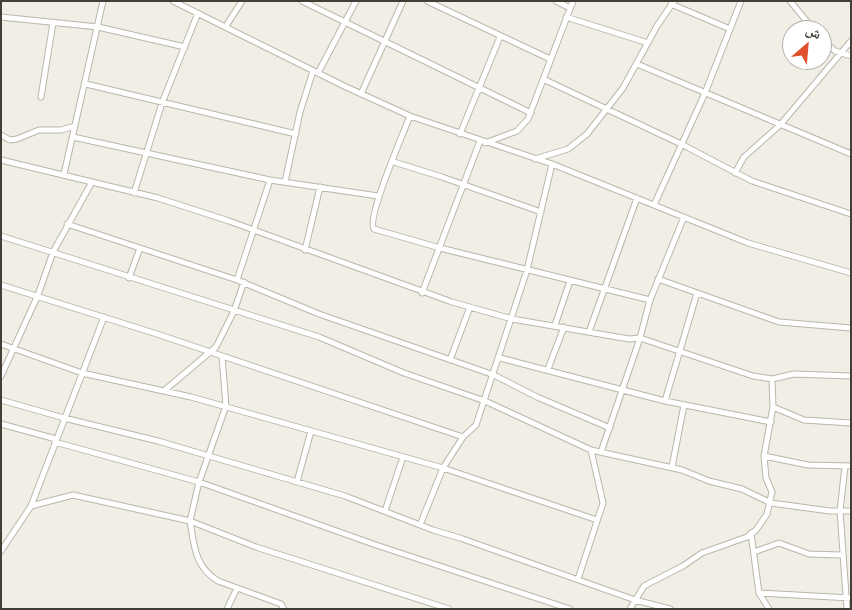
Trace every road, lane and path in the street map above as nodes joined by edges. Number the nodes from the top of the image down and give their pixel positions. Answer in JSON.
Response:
{"nodes":[{"id":1,"x":103,"y":1,"type":"edge"},
{"id":2,"x":174,"y":1,"type":"edge"},
{"id":3,"x":242,"y":1,"type":"edge"},
{"id":4,"x":302,"y":1,"type":"edge"},
{"id":5,"x":356,"y":1,"type":"edge"},
{"id":6,"x":403,"y":1,"type":"edge"},
{"id":7,"x":427,"y":1,"type":"edge"},
{"id":8,"x":556,"y":1,"type":"edge"},
{"id":9,"x":573,"y":1,"type":"edge"},
{"id":10,"x":741,"y":1,"type":"edge"},
{"id":11,"x":790,"y":1,"type":"edge"},
{"id":12,"x":673,"y":3,"type":"edge"},
{"id":13,"x":570,"y":8,"type":"junction"},
{"id":14,"x":198,"y":13,"type":"junction"},
{"id":15,"x":1,"y":17,"type":"edge"},
{"id":16,"x":566,"y":17,"type":"junction"},
{"id":17,"x":806,"y":20,"type":"edge"},
{"id":18,"x":343,"y":22,"type":"junction"},
{"id":19,"x":53,"y":23,"type":"junction"},
{"id":20,"x":226,"y":26,"type":"junction"},
{"id":21,"x":98,"y":27,"type":"junction"},
{"id":22,"x":730,"y":29,"type":"junction"},
{"id":23,"x":500,"y":37,"type":"junction"},
{"id":24,"x":851,"y":40,"type":"edge"},
{"id":25,"x":384,"y":43,"type":"junction"},
{"id":26,"x":648,"y":43,"type":"junction"},
{"id":27,"x":185,"y":47,"type":"junction"},
{"id":28,"x":832,"y":49,"type":"edge"},
{"id":29,"x":841,"y":54,"type":"junction"},
{"id":30,"x":851,"y":56,"type":"edge"},
{"id":31,"x":550,"y":60,"type":"junction"},
{"id":32,"x":637,"y":64,"type":"junction"},
{"id":33,"x":316,"y":72,"type":"junction"},
{"id":34,"x":543,"y":79,"type":"junction"},
{"id":35,"x":86,"y":84,"type":"junction"},
{"id":36,"x":479,"y":88,"type":"junction"},
{"id":37,"x":705,"y":93,"type":"junction"},
{"id":38,"x":361,"y":94,"type":"junction"},
{"id":39,"x":41,"y":97,"type":"dead end"},
{"id":40,"x":162,"y":103,"type":"junction"},
{"id":41,"x":607,"y":110,"type":"junction"},
{"id":42,"x":531,"y":113,"type":"junction"},
{"id":43,"x":410,"y":116,"type":"junction"},
{"id":44,"x":780,"y":125,"type":"junction"},
{"id":45,"x":75,"y":126,"type":"junction"},
{"id":46,"x":296,"y":134,"type":"junction"},
{"id":47,"x":460,"y":134,"type":"junction"},
{"id":48,"x":1,"y":135,"type":"edge"},
{"id":49,"x":73,"y":137,"type":"junction"},
{"id":50,"x":483,"y":142,"type":"junction"},
{"id":51,"x":680,"y":144,"type":"junction"},
{"id":52,"x":145,"y":152,"type":"junction"},
{"id":53,"x":851,"y":154,"type":"edge"},
{"id":54,"x":535,"y":159,"type":"junction"},
{"id":55,"x":1,"y":160,"type":"edge"},
{"id":56,"x":394,"y":162,"type":"junction"},
{"id":57,"x":552,"y":164,"type":"junction"},
{"id":58,"x":735,"y":173,"type":"junction"},
{"id":59,"x":64,"y":174,"type":"junction"},
{"id":60,"x":270,"y":180,"type":"junction"},
{"id":61,"x":92,"y":182,"type":"junction"},
{"id":62,"x":285,"y":182,"type":"junction"},
{"id":63,"x":464,"y":185,"type":"junction"},
{"id":64,"x":320,"y":186,"type":"junction"},
{"id":65,"x":134,"y":192,"type":"junction"},
{"id":66,"x":378,"y":196,"type":"junction"},
{"id":67,"x":637,"y":198,"type":"junction"},
{"id":68,"x":654,"y":206,"type":"junction"},
{"id":69,"x":540,"y":212,"type":"junction"},
{"id":70,"x":851,"y":214,"type":"edge"},
{"id":71,"x":684,"y":217,"type":"junction"},
{"id":72,"x":67,"y":224,"type":"junction"},
{"id":73,"x":253,"y":229,"type":"junction"},
{"id":74,"x":1,"y":236,"type":"edge"},
{"id":75,"x":140,"y":248,"type":"junction"},
{"id":76,"x":440,"y":248,"type":"junction"},
{"id":77,"x":305,"y":250,"type":"junction"},
{"id":78,"x":53,"y":252,"type":"junction"},
{"id":79,"x":527,"y":270,"type":"junction"},
{"id":80,"x":851,"y":273,"type":"edge"},
{"id":81,"x":129,"y":278,"type":"junction"},
{"id":82,"x":237,"y":280,"type":"junction"},
{"id":83,"x":570,"y":280,"type":"junction"},
{"id":84,"x":658,"y":280,"type":"junction"},
{"id":85,"x":244,"y":282,"type":"junction"},
{"id":86,"x":1,"y":285,"type":"edge"},
{"id":87,"x":605,"y":289,"type":"junction"},
{"id":88,"x":422,"y":293,"type":"junction"},
{"id":89,"x":697,"y":293,"type":"junction"},
{"id":90,"x":38,"y":295,"type":"junction"},
{"id":91,"x":650,"y":300,"type":"junction"},
{"id":92,"x":470,"y":307,"type":"junction"},
{"id":93,"x":234,"y":311,"type":"junction"},
{"id":94,"x":104,"y":317,"type":"junction"},
{"id":95,"x":512,"y":319,"type":"junction"},
{"id":96,"x":555,"y":325,"type":"junction"},
{"id":97,"x":564,"y":327,"type":"junction"},
{"id":98,"x":851,"y":328,"type":"edge"},
{"id":99,"x":589,"y":332,"type":"junction"},
{"id":100,"x":640,"y":338,"type":"junction"},
{"id":101,"x":1,"y":344,"type":"edge"},
{"id":102,"x":13,"y":348,"type":"junction"},
{"id":103,"x":680,"y":351,"type":"junction"},
{"id":104,"x":210,"y":353,"type":"junction"},
{"id":105,"x":222,"y":357,"type":"junction"},
{"id":106,"x":500,"y":358,"type":"junction"},
{"id":107,"x":450,"y":360,"type":"junction"},
{"id":108,"x":548,"y":369,"type":"junction"},
{"id":109,"x":82,"y":373,"type":"junction"},
{"id":110,"x":494,"y":375,"type":"junction"},
{"id":111,"x":1,"y":376,"type":"edge"},
{"id":112,"x":851,"y":376,"type":"edge"},
{"id":113,"x":772,"y":379,"type":"junction"},
{"id":114,"x":165,"y":390,"type":"junction"},
{"id":115,"x":622,"y":390,"type":"junction"},
{"id":116,"x":1,"y":400,"type":"edge"},
{"id":117,"x":485,"y":401,"type":"junction"},
{"id":118,"x":665,"y":401,"type":"junction"},
{"id":119,"x":684,"y":405,"type":"junction"},
{"id":120,"x":226,"y":406,"type":"junction"},
{"id":121,"x":773,"y":407,"type":"junction"},
{"id":122,"x":64,"y":418,"type":"junction"},
{"id":123,"x":771,"y":422,"type":"junction"},
{"id":124,"x":851,"y":423,"type":"edge"},
{"id":125,"x":1,"y":424,"type":"edge"},
{"id":126,"x":610,"y":428,"type":"junction"},
{"id":127,"x":311,"y":431,"type":"junction"},
{"id":128,"x":464,"y":437,"type":"junction"},
{"id":129,"x":55,"y":440,"type":"junction"},
{"id":130,"x":590,"y":450,"type":"junction"},
{"id":131,"x":601,"y":452,"type":"junction"},
{"id":132,"x":209,"y":455,"type":"junction"},
{"id":133,"x":764,"y":456,"type":"junction"},
{"id":134,"x":403,"y":457,"type":"junction"},
{"id":135,"x":848,"y":466,"type":"edge"},
{"id":136,"x":672,"y":467,"type":"junction"},
{"id":137,"x":443,"y":468,"type":"junction"},
{"id":138,"x":199,"y":482,"type":"junction"},
{"id":139,"x":297,"y":482,"type":"junction"},
{"id":140,"x":771,"y":503,"type":"junction"},
{"id":141,"x":31,"y":506,"type":"junction"},
{"id":142,"x":851,"y":510,"type":"edge"},
{"id":143,"x":385,"y":511,"type":"junction"},
{"id":144,"x":840,"y":511,"type":"junction"},
{"id":145,"x":598,"y":520,"type":"junction"},
{"id":146,"x":190,"y":521,"type":"junction"},
{"id":147,"x":420,"y":525,"type":"junction"},
{"id":148,"x":751,"y":534,"type":"junction"},
{"id":149,"x":1,"y":551,"type":"edge"},
{"id":150,"x":754,"y":552,"type":"junction"},
{"id":151,"x":842,"y":556,"type":"junction"},
{"id":152,"x":578,"y":579,"type":"junction"},
{"id":153,"x":237,"y":588,"type":"junction"},
{"id":154,"x":759,"y":593,"type":"junction"},
{"id":155,"x":849,"y":598,"type":"edge"},
{"id":156,"x":635,"y":600,"type":"junction"},
{"id":157,"x":227,"y":609,"type":"edge"},
{"id":158,"x":284,"y":609,"type":"edge"},
{"id":159,"x":449,"y":609,"type":"edge"},
{"id":160,"x":570,"y":609,"type":"edge"},
{"id":161,"x":630,"y":609,"type":"edge"},
{"id":162,"x":670,"y":609,"type":"edge"},
{"id":163,"x":769,"y":609,"type":"edge"},
{"id":164,"x":847,"y":609,"type":"edge"}],
"edges":[{"from":1,"to":21,"type":"street"},
{"from":2,"to":14,"type":"street"},
{"from":3,"to":20,"type":"street"},
{"from":4,"to":18,"type":"street"},
{"from":5,"to":18,"type":"street"},
{"from":6,"to":25,"type":"street"},
{"from":7,"to":23,"type":"street"},
{"from":8,"to":13,"type":"street"},
{"from":9,"to":13,"type":"street"},
{"from":10,"to":22,"type":"street"},
{"from":11,"to":17,"type":"street"},
{"from":12,"to":22,"type":"street"},
{"from":12,"to":26,"type":"street"},
{"from":13,"to":16,"type":"street"},
{"from":14,"to":20,"type":"street"},
{"from":14,"to":27,"type":"street"},
{"from":15,"to":19,"type":"street"},
{"from":16,"to":26,"type":"street"},
{"from":16,"to":31,"type":"street"},
{"from":18,"to":25,"type":"street"},
{"from":18,"to":33,"type":"street"},
{"from":19,"to":21,"type":"street"},
{"from":19,"to":39,"type":"street"},
{"from":20,"to":33,"type":"street"},
{"from":21,"to":27,"type":"street"},
{"from":21,"to":35,"type":"street"},
{"from":22,"to":37,"type":"street"},
{"from":23,"to":31,"type":"street"},
{"from":23,"to":36,"type":"street"},
{"from":24,"to":29,"type":"street"},
{"from":25,"to":36,"type":"street"},
{"from":25,"to":38,"type":"street"},
{"from":26,"to":32,"type":"street"},
{"from":27,"to":40,"type":"street"},
{"from":28,"to":29,"type":"street"},
{"from":29,"to":30,"type":"street"},
{"from":29,"to":44,"type":"street"},
{"from":31,"to":34,"type":"street"},
{"from":32,"to":37,"type":"street"},
{"from":32,"to":41,"type":"street"},
{"from":33,"to":38,"type":"street"},
{"from":33,"to":46,"type":"street"},
{"from":34,"to":41,"type":"street"},
{"from":34,"to":42,"type":"street"},
{"from":35,"to":40,"type":"street"},
{"from":35,"to":45,"type":"street"},
{"from":36,"to":42,"type":"street"},
{"from":36,"to":47,"type":"street"},
{"from":37,"to":44,"type":"street"},
{"from":37,"to":51,"type":"street"},
{"from":38,"to":43,"type":"street"},
{"from":40,"to":46,"type":"street"},
{"from":40,"to":52,"type":"street"},
{"from":41,"to":51,"type":"street"},
{"from":41,"to":54,"type":"street"},
{"from":42,"to":50,"type":"street"},
{"from":43,"to":47,"type":"street"},
{"from":43,"to":56,"type":"street"},
{"from":44,"to":53,"type":"street"},
{"from":44,"to":58,"type":"street"},
{"from":45,"to":48,"type":"street"},
{"from":45,"to":49,"type":"street"},
{"from":46,"to":62,"type":"street"},
{"from":47,"to":50,"type":"street"},
{"from":49,"to":52,"type":"street"},
{"from":49,"to":59,"type":"street"},
{"from":50,"to":54,"type":"street"},
{"from":50,"to":63,"type":"street"},
{"from":51,"to":58,"type":"street"},
{"from":51,"to":68,"type":"street"},
{"from":52,"to":60,"type":"street"},
{"from":52,"to":65,"type":"street"},
{"from":54,"to":57,"type":"street"},
{"from":55,"to":59,"type":"street"},
{"from":56,"to":63,"type":"street"},
{"from":56,"to":66,"type":"street"},
{"from":57,"to":67,"type":"street"},
{"from":57,"to":69,"type":"street"},
{"from":58,"to":70,"type":"street"},
{"from":59,"to":61,"type":"street"},
{"from":60,"to":62,"type":"street"},
{"from":60,"to":73,"type":"street"},
{"from":61,"to":65,"type":"street"},
{"from":61,"to":72,"type":"street"},
{"from":62,"to":64,"type":"street"},
{"from":63,"to":69,"type":"street"},
{"from":63,"to":76,"type":"street"},
{"from":64,"to":66,"type":"street"},
{"from":64,"to":77,"type":"street"},
{"from":65,"to":73,"type":"street"},
{"from":66,"to":76,"type":"street"},
{"from":67,"to":68,"type":"street"},
{"from":67,"to":87,"type":"street"},
{"from":68,"to":71,"type":"street"},
{"from":69,"to":79,"type":"street"},
{"from":71,"to":80,"type":"street"},
{"from":71,"to":84,"type":"street"},
{"from":72,"to":75,"type":"street"},
{"from":72,"to":78,"type":"street"},
{"from":73,"to":77,"type":"street"},
{"from":73,"to":82,"type":"street"},
{"from":74,"to":78,"type":"street"},
{"from":75,"to":81,"type":"street"},
{"from":75,"to":82,"type":"street"},
{"from":76,"to":79,"type":"street"},
{"from":76,"to":88,"type":"street"},
{"from":77,"to":88,"type":"street"},
{"from":78,"to":81,"type":"street"},
{"from":78,"to":90,"type":"street"},
{"from":79,"to":83,"type":"street"},
{"from":79,"to":95,"type":"street"},
{"from":81,"to":93,"type":"street"},
{"from":82,"to":85,"type":"street"},
{"from":83,"to":87,"type":"street"},
{"from":83,"to":96,"type":"street"},
{"from":84,"to":89,"type":"street"},
{"from":84,"to":91,"type":"street"},
{"from":85,"to":93,"type":"street"},
{"from":85,"to":107,"type":"street"},
{"from":86,"to":90,"type":"street"},
{"from":87,"to":91,"type":"street"},
{"from":87,"to":99,"type":"street"},
{"from":88,"to":92,"type":"street"},
{"from":89,"to":98,"type":"street"},
{"from":89,"to":103,"type":"street"},
{"from":90,"to":94,"type":"street"},
{"from":90,"to":102,"type":"street"},
{"from":91,"to":100,"type":"street"},
{"from":92,"to":95,"type":"street"},
{"from":92,"to":107,"type":"street"},
{"from":93,"to":104,"type":"street"},
{"from":93,"to":117,"type":"street"},
{"from":94,"to":104,"type":"street"},
{"from":94,"to":109,"type":"street"},
{"from":95,"to":96,"type":"street"},
{"from":95,"to":106,"type":"street"},
{"from":96,"to":97,"type":"street"},
{"from":97,"to":99,"type":"street"},
{"from":97,"to":108,"type":"street"},
{"from":99,"to":100,"type":"street"},
{"from":100,"to":103,"type":"street"},
{"from":100,"to":115,"type":"street"},
{"from":101,"to":102,"type":"street"},
{"from":102,"to":109,"type":"street"},
{"from":102,"to":111,"type":"street"},
{"from":103,"to":113,"type":"street"},
{"from":103,"to":118,"type":"street"},
{"from":104,"to":105,"type":"street"},
{"from":104,"to":114,"type":"street"},
{"from":105,"to":120,"type":"street"},
{"from":105,"to":128,"type":"street"},
{"from":106,"to":108,"type":"street"},
{"from":106,"to":110,"type":"street"},
{"from":107,"to":110,"type":"street"},
{"from":108,"to":115,"type":"street"},
{"from":109,"to":114,"type":"street"},
{"from":109,"to":122,"type":"street"},
{"from":110,"to":117,"type":"street"},
{"from":110,"to":126,"type":"street"},
{"from":112,"to":113,"type":"street"},
{"from":113,"to":121,"type":"street"},
{"from":114,"to":120,"type":"street"},
{"from":115,"to":118,"type":"street"},
{"from":115,"to":126,"type":"street"},
{"from":116,"to":122,"type":"street"},
{"from":117,"to":128,"type":"street"},
{"from":117,"to":130,"type":"street"},
{"from":118,"to":119,"type":"street"},
{"from":119,"to":123,"type":"street"},
{"from":119,"to":136,"type":"street"},
{"from":120,"to":127,"type":"street"},
{"from":120,"to":132,"type":"street"},
{"from":121,"to":123,"type":"street"},
{"from":121,"to":124,"type":"street"},
{"from":122,"to":129,"type":"street"},
{"from":122,"to":132,"type":"street"},
{"from":123,"to":133,"type":"street"},
{"from":125,"to":129,"type":"street"},
{"from":126,"to":131,"type":"street"},
{"from":127,"to":134,"type":"street"},
{"from":127,"to":139,"type":"street"},
{"from":128,"to":137,"type":"street"},
{"from":129,"to":138,"type":"street"},
{"from":129,"to":141,"type":"street"},
{"from":130,"to":131,"type":"street"},
{"from":130,"to":145,"type":"street"},
{"from":131,"to":136,"type":"street"},
{"from":132,"to":138,"type":"street"},
{"from":132,"to":139,"type":"street"},
{"from":133,"to":135,"type":"street"},
{"from":133,"to":140,"type":"street"},
{"from":134,"to":137,"type":"street"},
{"from":134,"to":143,"type":"street"},
{"from":135,"to":144,"type":"street"},
{"from":136,"to":140,"type":"street"},
{"from":137,"to":145,"type":"street"},
{"from":137,"to":147,"type":"street"},
{"from":138,"to":146,"type":"street"},
{"from":138,"to":160,"type":"street"},
{"from":139,"to":143,"type":"street"},
{"from":140,"to":144,"type":"street"},
{"from":140,"to":148,"type":"street"},
{"from":141,"to":146,"type":"street"},
{"from":141,"to":149,"type":"street"},
{"from":142,"to":144,"type":"street"},
{"from":143,"to":147,"type":"street"},
{"from":144,"to":151,"type":"street"},
{"from":145,"to":152,"type":"street"},
{"from":146,"to":153,"type":"street"},
{"from":146,"to":159,"type":"street"},
{"from":147,"to":152,"type":"street"},
{"from":148,"to":150,"type":"street"},
{"from":148,"to":156,"type":"street"},
{"from":150,"to":151,"type":"street"},
{"from":150,"to":154,"type":"street"},
{"from":151,"to":155,"type":"street"},
{"from":152,"to":156,"type":"street"},
{"from":153,"to":157,"type":"street"},
{"from":153,"to":158,"type":"street"},
{"from":154,"to":155,"type":"street"},
{"from":154,"to":163,"type":"street"},
{"from":155,"to":164,"type":"street"},
{"from":156,"to":161,"type":"street"},
{"from":156,"to":162,"type":"street"}]}
